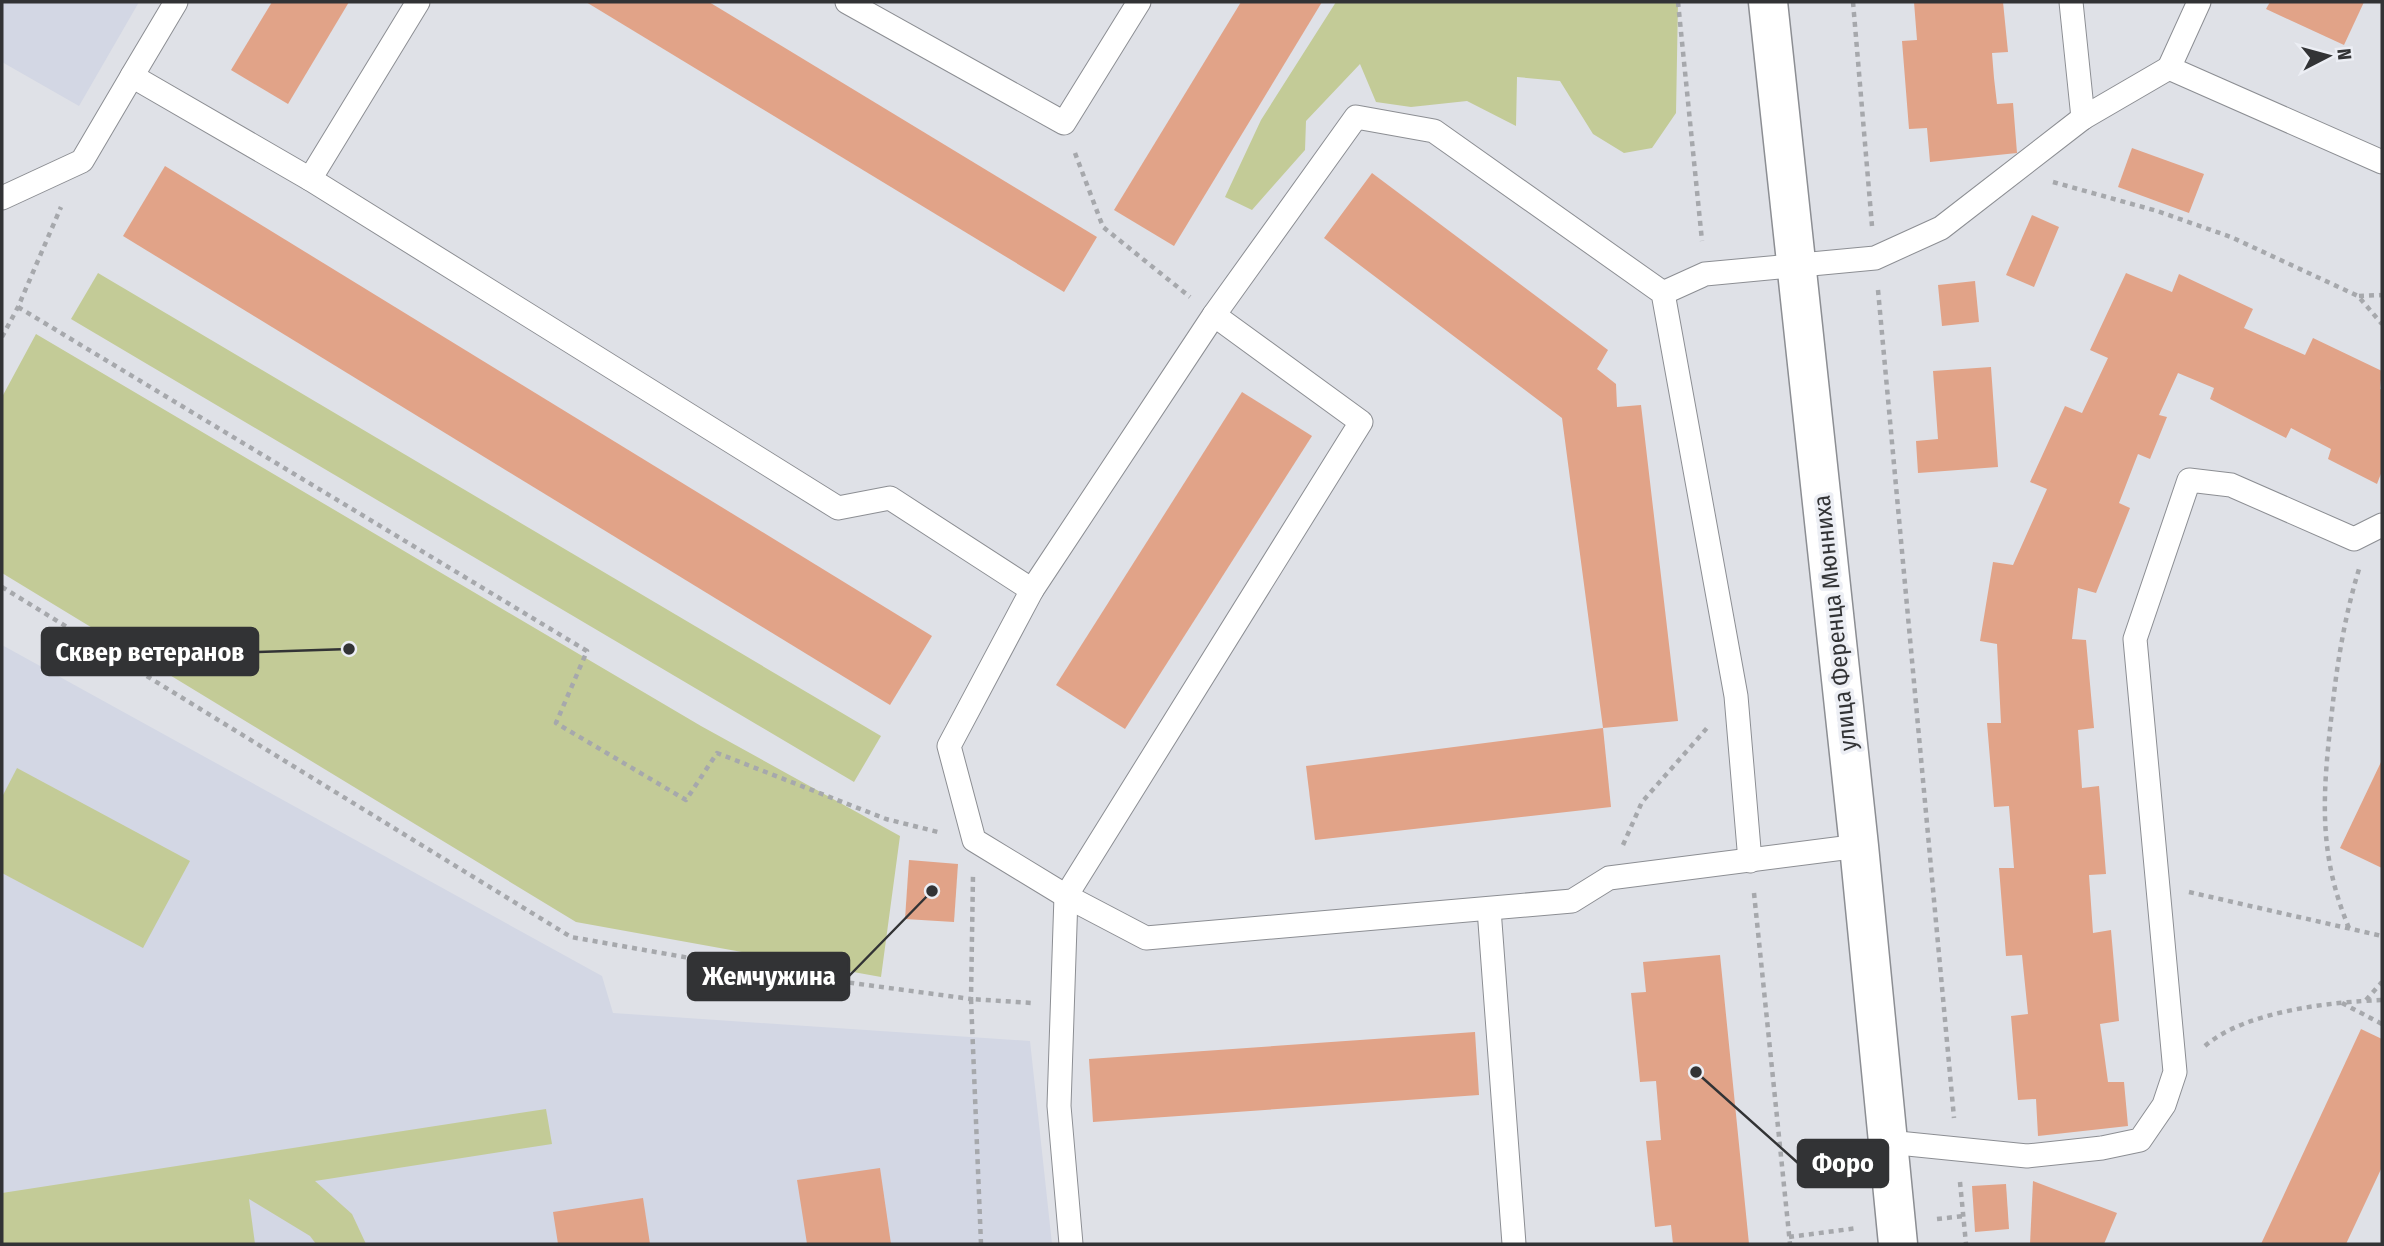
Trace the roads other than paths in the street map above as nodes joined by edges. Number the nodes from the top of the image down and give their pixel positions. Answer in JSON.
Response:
{"nodes":[{"id":1,"x":176,"y":2,"type":"edge"},
{"id":2,"x":418,"y":2,"type":"edge"},
{"id":3,"x":847,"y":2,"type":"edge"},
{"id":4,"x":1139,"y":2,"type":"edge"},
{"id":5,"x":1768,"y":2,"type":"edge"},
{"id":6,"x":2071,"y":2,"type":"edge"},
{"id":7,"x":2199,"y":2,"type":"edge"},
{"id":8,"x":2169,"y":68,"type":"junction"},
{"id":9,"x":132,"y":76,"type":"junction"},
{"id":10,"x":2083,"y":118,"type":"junction"},
{"id":11,"x":2382,"y":162,"type":"edge"},
{"id":12,"x":310,"y":179,"type":"junction"},
{"id":13,"x":2,"y":198,"type":"edge"},
{"id":14,"x":1796,"y":265,"type":"junction"},
{"id":15,"x":1663,"y":293,"type":"junction"},
{"id":16,"x":1214,"y":316,"type":"junction"},
{"id":17,"x":2376,"y":528,"type":"edge"},
{"id":18,"x":1032,"y":590,"type":"junction"},
{"id":19,"x":1859,"y":846,"type":"junction"},
{"id":20,"x":1750,"y":860,"type":"junction"},
{"id":21,"x":1066,"y":896,"type":"junction"},
{"id":22,"x":1489,"y":909,"type":"junction"},
{"id":23,"x":1888,"y":1142,"type":"junction"},
{"id":24,"x":1071,"y":1244,"type":"edge"},
{"id":25,"x":1514,"y":1244,"type":"edge"},
{"id":26,"x":1898,"y":1244,"type":"edge"}],
"edges":[{"from":1,"to":9,"type":"lane"},
{"from":2,"to":12,"type":"lane"},
{"from":3,"to":4,"type":"lane"},
{"from":5,"to":14,"type":"street","name":"улица Ференца Мюнниха"},
{"from":6,"to":10,"type":"lane"},
{"from":7,"to":8,"type":"lane"},
{"from":8,"to":10,"type":"lane"},
{"from":8,"to":11,"type":"lane"},
{"from":9,"to":12,"type":"lane"},
{"from":9,"to":13,"type":"lane"},
{"from":10,"to":14,"type":"lane"},
{"from":12,"to":18,"type":"lane"},
{"from":14,"to":15,"type":"lane"},
{"from":14,"to":19,"type":"street","name":"улица Ференца Мюнниха"},
{"from":15,"to":16,"type":"lane"},
{"from":15,"to":20,"type":"lane"},
{"from":16,"to":18,"type":"lane"},
{"from":16,"to":21,"type":"lane"},
{"from":17,"to":23,"type":"lane"},
{"from":18,"to":21,"type":"lane"},
{"from":19,"to":20,"type":"lane"},
{"from":19,"to":23,"type":"street","name":"улица Ференца Мюнниха"},
{"from":20,"to":22,"type":"lane"},
{"from":21,"to":22,"type":"lane"},
{"from":21,"to":24,"type":"lane"},
{"from":22,"to":25,"type":"lane"},
{"from":23,"to":26,"type":"street","name":"улица Ференца Мюнниха"}]}
